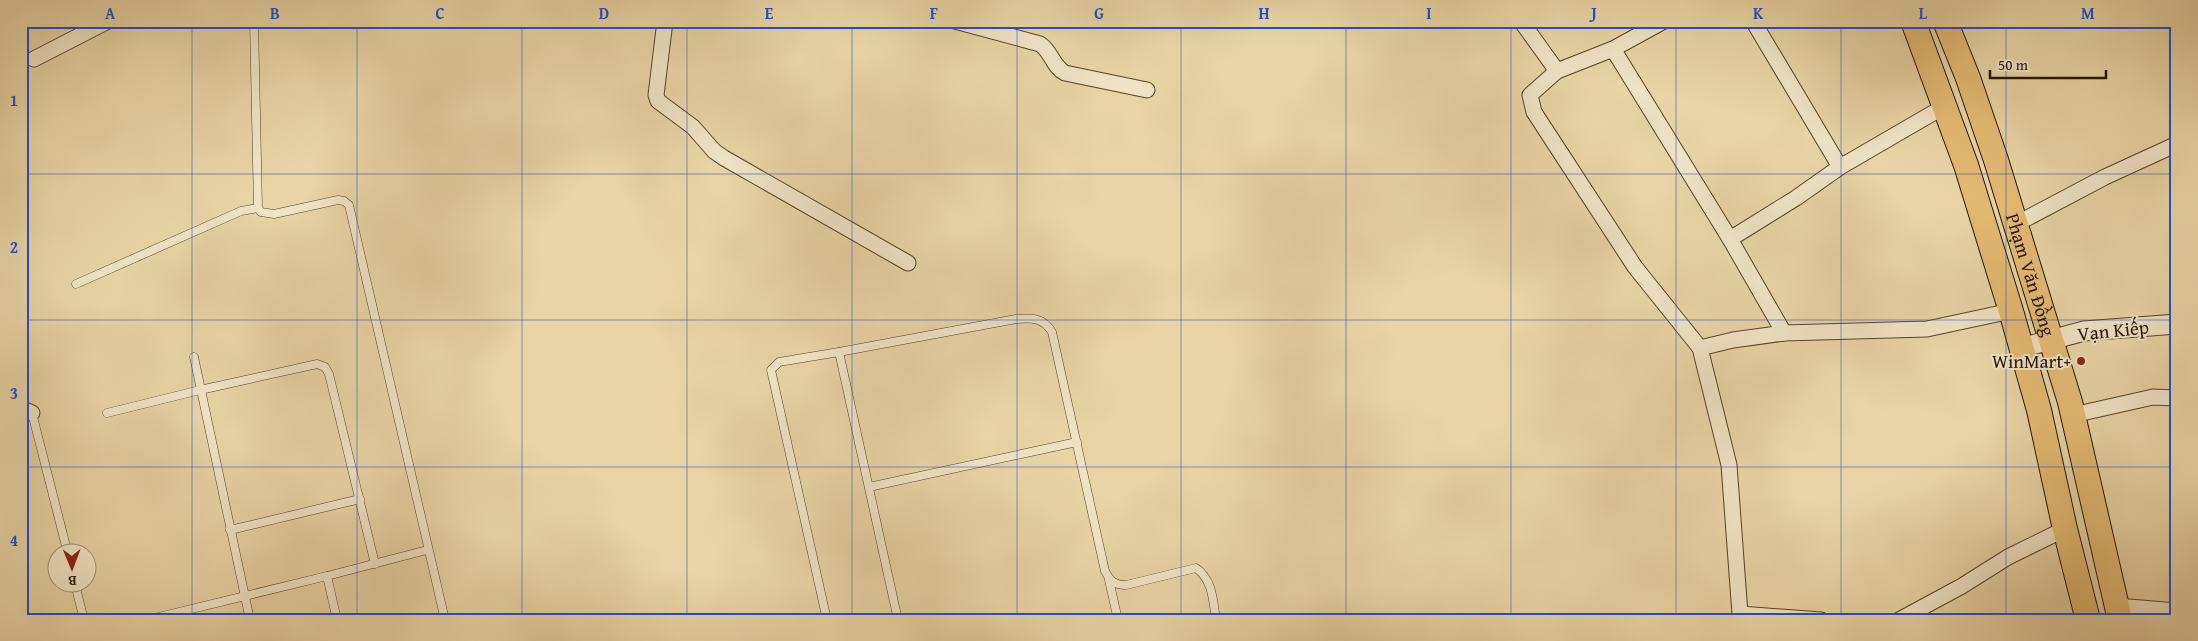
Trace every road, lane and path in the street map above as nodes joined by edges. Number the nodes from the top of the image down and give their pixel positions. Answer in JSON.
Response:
{"nodes":[{"id":1,"x":108,"y":21,"type":"edge"},
{"id":2,"x":254,"y":21,"type":"edge"},
{"id":3,"x":665,"y":21,"type":"edge"},
{"id":4,"x":955,"y":21,"type":"edge"},
{"id":5,"x":1521,"y":21,"type":"edge"},
{"id":6,"x":1664,"y":21,"type":"edge"},
{"id":7,"x":1753,"y":21,"type":"edge"},
{"id":8,"x":1914,"y":21,"type":"edge"},
{"id":9,"x":1945,"y":21,"type":"edge"},
{"id":10,"x":1613,"y":49,"type":"junction"},
{"id":11,"x":34,"y":60,"type":"dead end"},
{"id":12,"x":1557,"y":71,"type":"junction"},
{"id":13,"x":1148,"y":90,"type":"dead end"},
{"id":14,"x":1945,"y":106,"type":"junction"},
{"id":15,"x":2177,"y":144,"type":"edge"},
{"id":16,"x":1840,"y":167,"type":"junction"},
{"id":17,"x":258,"y":208,"type":"junction"},
{"id":18,"x":2016,"y":224,"type":"junction"},
{"id":19,"x":1730,"y":239,"type":"junction"},
{"id":20,"x":908,"y":263,"type":"dead end"},
{"id":21,"x":76,"y":284,"type":"dead end"},
{"id":22,"x":2011,"y":311,"type":"junction"},
{"id":23,"x":2177,"y":324,"type":"edge"},
{"id":24,"x":1784,"y":333,"type":"junction"},
{"id":25,"x":2051,"y":339,"type":"junction"},
{"id":26,"x":1700,"y":348,"type":"junction"},
{"id":27,"x":2021,"y":348,"type":"junction"},
{"id":28,"x":840,"y":352,"type":"junction"},
{"id":29,"x":194,"y":357,"type":"dead end"},
{"id":30,"x":200,"y":390,"type":"junction"},
{"id":31,"x":2177,"y":398,"type":"edge"},
{"id":32,"x":27,"y":410,"type":"edge"},
{"id":33,"x":107,"y":413,"type":"dead end"},
{"id":34,"x":2073,"y":415,"type":"junction"},
{"id":35,"x":1077,"y":442,"type":"junction"},
{"id":36,"x":869,"y":487,"type":"junction"},
{"id":37,"x":360,"y":499,"type":"junction"},
{"id":38,"x":2065,"y":529,"type":"junction"},
{"id":39,"x":230,"y":530,"type":"junction"},
{"id":40,"x":65,"y":544,"type":"edge"},
{"id":41,"x":427,"y":550,"type":"junction"},
{"id":42,"x":375,"y":564,"type":"junction"},
{"id":43,"x":327,"y":576,"type":"junction"},
{"id":44,"x":1109,"y":580,"type":"junction"},
{"id":45,"x":78,"y":594,"type":"edge"},
{"id":46,"x":245,"y":595,"type":"junction"},
{"id":47,"x":2177,"y":611,"type":"edge"},
{"id":48,"x":2118,"y":613,"type":"edge"},
{"id":49,"x":84,"y":620,"type":"edge"},
{"id":50,"x":146,"y":620,"type":"edge"},
{"id":51,"x":250,"y":620,"type":"edge"},
{"id":52,"x":337,"y":620,"type":"edge"},
{"id":53,"x":444,"y":620,"type":"edge"},
{"id":54,"x":828,"y":620,"type":"edge"},
{"id":55,"x":898,"y":620,"type":"edge"},
{"id":56,"x":1118,"y":620,"type":"edge"},
{"id":57,"x":1216,"y":620,"type":"edge"},
{"id":58,"x":1821,"y":620,"type":"edge"},
{"id":59,"x":1899,"y":620,"type":"edge"},
{"id":60,"x":2088,"y":620,"type":"edge"}],
"edges":[{"from":1,"to":11,"type":"street"},
{"from":2,"to":17,"type":"lane"},
{"from":3,"to":20,"type":"street"},
{"from":4,"to":13,"type":"street"},
{"from":5,"to":12,"type":"street"},
{"from":6,"to":10,"type":"street"},
{"from":7,"to":16,"type":"street"},
{"from":8,"to":14,"type":"main road","name":"Phạm Văn Đồng"},
{"from":9,"to":18,"type":"main road","name":"Phạm Văn Đồng"},
{"from":10,"to":12,"type":"street"},
{"from":10,"to":19,"type":"street"},
{"from":12,"to":26,"type":"street"},
{"from":14,"to":16,"type":"street"},
{"from":14,"to":22,"type":"main road","name":"Phạm Văn Đồng"},
{"from":15,"to":18,"type":"street"},
{"from":16,"to":19,"type":"street"},
{"from":17,"to":21,"type":"lane"},
{"from":17,"to":41,"type":"lane"},
{"from":18,"to":25,"type":"main road","name":"Phạm Văn Đồng"},
{"from":19,"to":24,"type":"street"},
{"from":22,"to":24,"type":"street"},
{"from":22,"to":27,"type":"main road","name":"Phạm Văn Đồng"},
{"from":23,"to":25,"type":"street","name":"Vạn Kiếp"},
{"from":24,"to":26,"type":"street"},
{"from":25,"to":27,"type":"street","name":"Vạn Kiếp"},
{"from":25,"to":34,"type":"main road","name":"Phạm Văn Đồng"},
{"from":26,"to":58,"type":"street"},
{"from":27,"to":38,"type":"main road","name":"Phạm Văn Đồng"},
{"from":28,"to":35,"type":"lane"},
{"from":28,"to":36,"type":"lane"},
{"from":28,"to":54,"type":"lane"},
{"from":29,"to":30,"type":"lane"},
{"from":30,"to":33,"type":"lane"},
{"from":30,"to":37,"type":"lane"},
{"from":30,"to":39,"type":"lane"},
{"from":31,"to":34,"type":"street"},
{"from":32,"to":40,"type":"lane"},
{"from":34,"to":48,"type":"main road","name":"Phạm Văn Đồng"},
{"from":35,"to":36,"type":"lane"},
{"from":35,"to":44,"type":"lane"},
{"from":36,"to":55,"type":"lane"},
{"from":37,"to":39,"type":"lane"},
{"from":37,"to":42,"type":"lane"},
{"from":38,"to":59,"type":"street"},
{"from":38,"to":60,"type":"main road","name":"Phạm Văn Đồng"},
{"from":39,"to":46,"type":"lane"},
{"from":41,"to":42,"type":"lane"},
{"from":41,"to":53,"type":"lane"},
{"from":42,"to":43,"type":"lane"},
{"from":43,"to":46,"type":"lane"},
{"from":43,"to":52,"type":"lane"},
{"from":44,"to":56,"type":"lane"},
{"from":44,"to":57,"type":"lane"},
{"from":45,"to":49,"type":"lane"},
{"from":46,"to":50,"type":"lane"},
{"from":46,"to":51,"type":"lane"},
{"from":47,"to":48,"type":"street"}]}
